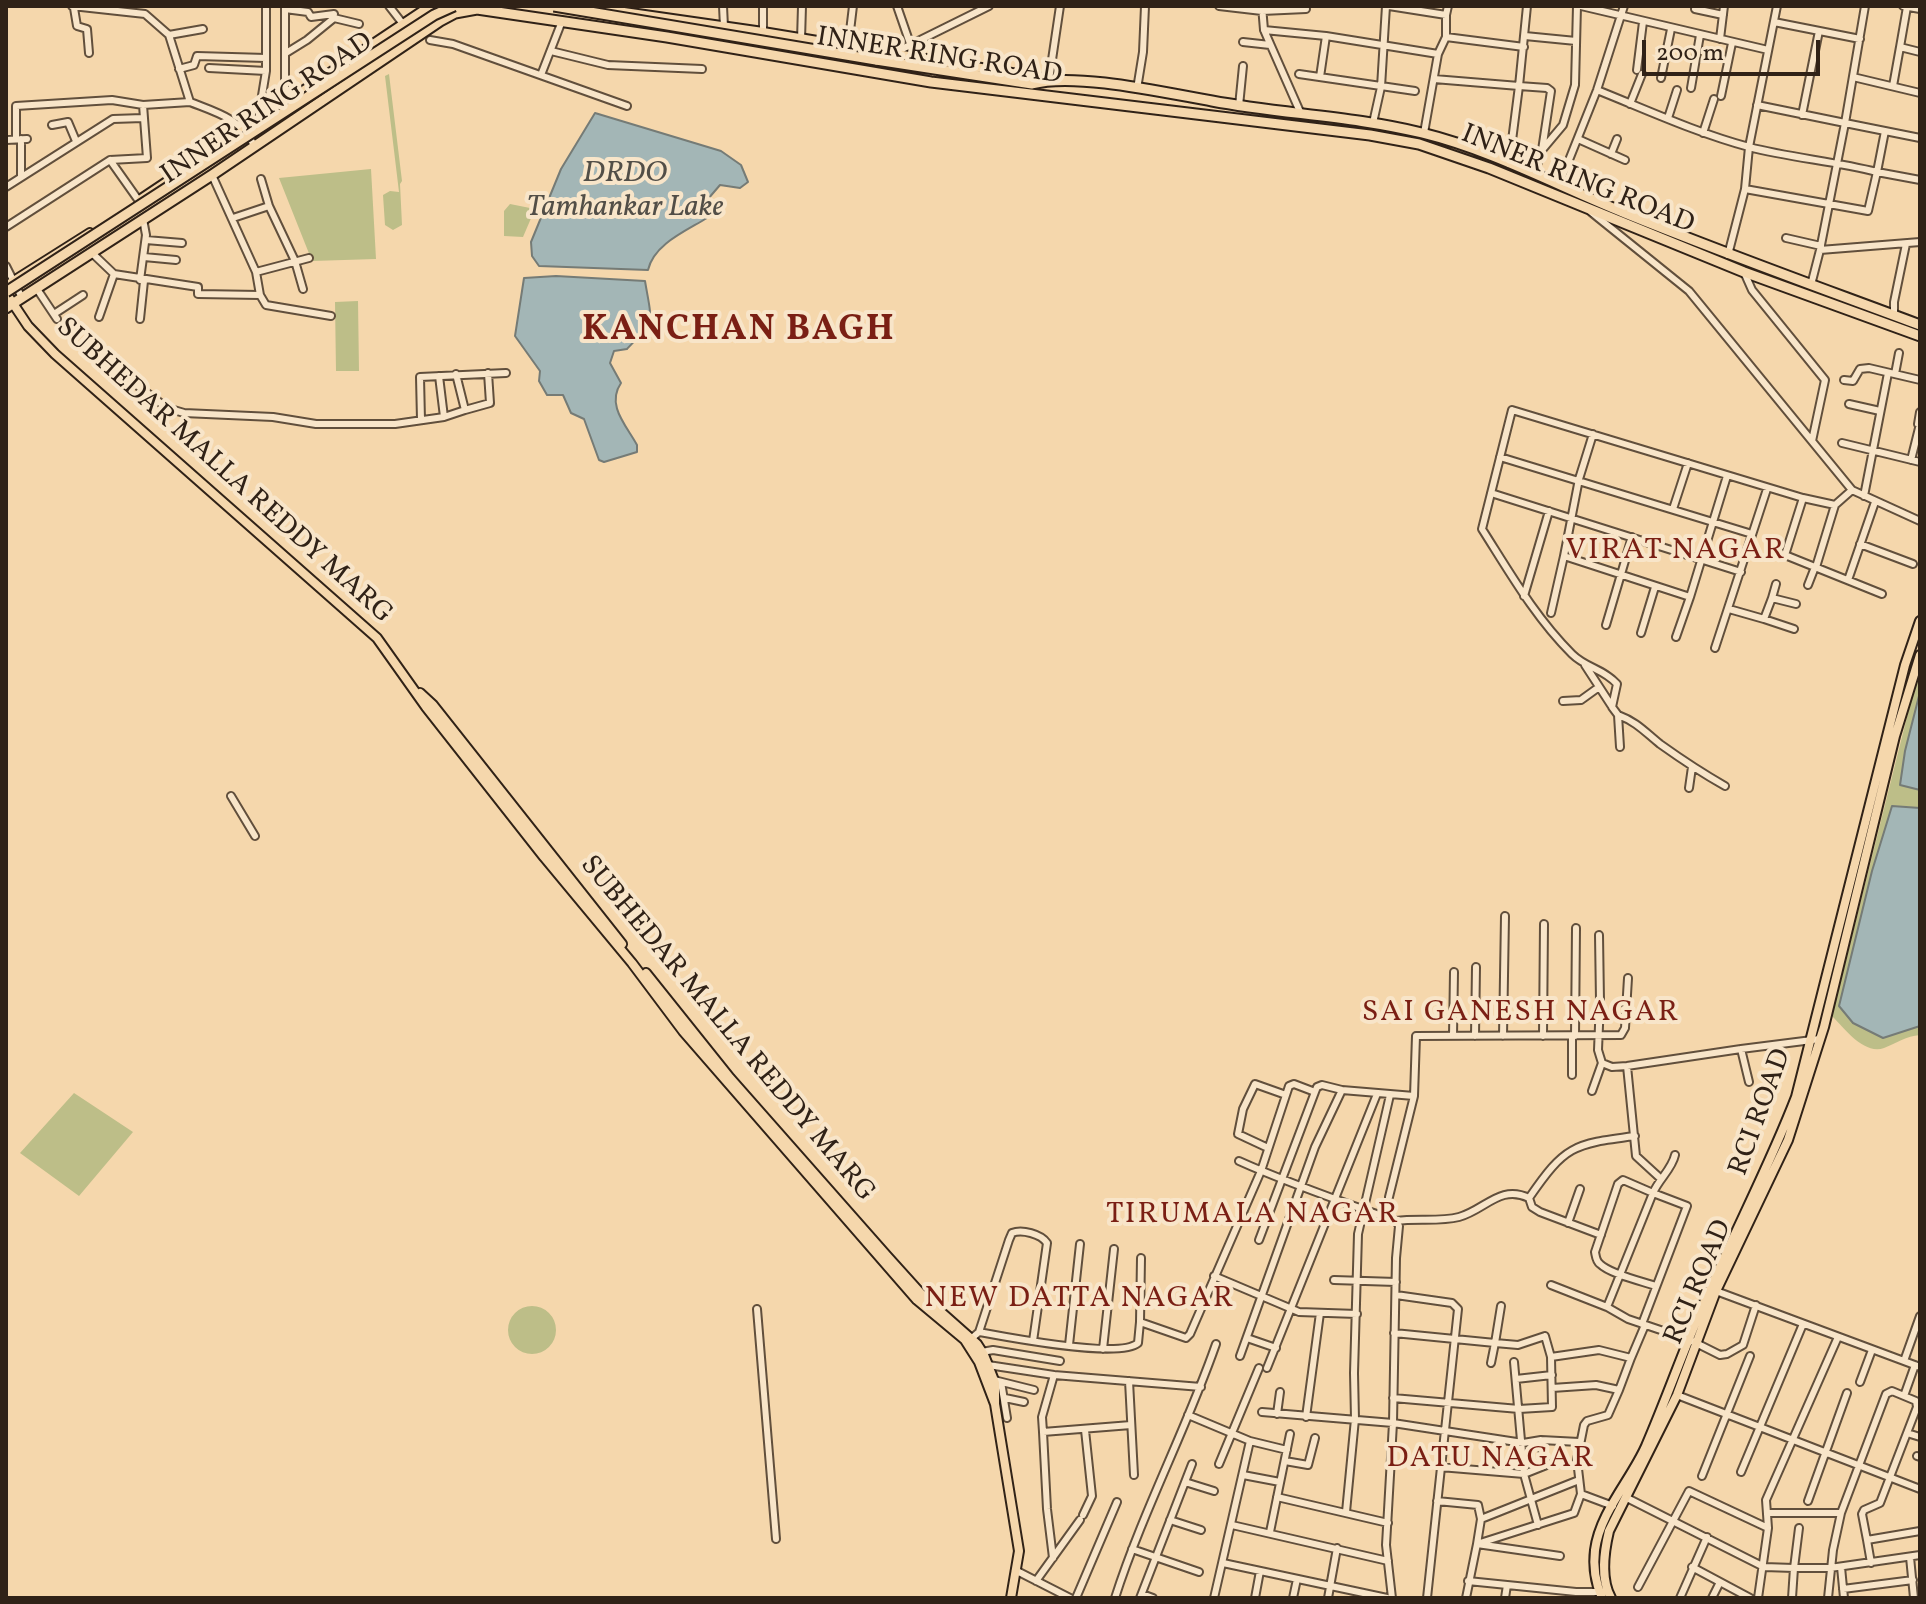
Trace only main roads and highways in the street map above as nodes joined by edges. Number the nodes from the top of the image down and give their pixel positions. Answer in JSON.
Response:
{"nodes":[{"id":1,"x":430,"y":6,"type":"edge"},
{"id":2,"x":454,"y":6,"type":"edge"},
{"id":3,"x":554,"y":6,"type":"edge"},
{"id":4,"x":582,"y":6,"type":"edge"},
{"id":5,"x":467,"y":8,"type":"edge"},
{"id":6,"x":676,"y":21,"type":"junction"},
{"id":7,"x":689,"y":23,"type":"junction"},
{"id":8,"x":674,"y":38,"type":"junction"},
{"id":9,"x":687,"y":40,"type":"junction"},
{"id":10,"x":1049,"y":80,"type":"junction"},
{"id":11,"x":8,"y":288,"type":"edge"},
{"id":12,"x":9,"y":306,"type":"edge"},
{"id":13,"x":1920,"y":325,"type":"edge"},
{"id":14,"x":1920,"y":336,"type":"edge"},
{"id":15,"x":1920,"y":621,"type":"edge"},
{"id":16,"x":1920,"y":655,"type":"edge"},
{"id":17,"x":410,"y":684,"type":"junction"},
{"id":18,"x":1816,"y":1039,"type":"junction"},
{"id":19,"x":1693,"y":1341,"type":"junction"},
{"id":20,"x":995,"y":1404,"type":"junction"},
{"id":21,"x":1605,"y":1595,"type":"edge"},
{"id":22,"x":1013,"y":1597,"type":"edge"}],
"edges":[{"from":1,"to":11,"type":"main road","name":"INNER RING ROAD"},
{"from":2,"to":11,"type":"highway","bridge":true},
{"from":3,"to":10,"type":"highway","bridge":true},
{"from":4,"to":6,"type":"main road","name":"INNER RING ROAD"},
{"from":5,"to":8,"type":"highway","name":"INNER RING ROAD"},
{"from":5,"to":12,"type":"highway","name":"INNER RING ROAD"},
{"from":6,"to":7,"type":"main road","name":"INNER RING ROAD"},
{"from":6,"to":8,"type":"highway"},
{"from":7,"to":9,"type":"highway"},
{"from":7,"to":10,"type":"main road","name":"INNER RING ROAD"},
{"from":8,"to":9,"type":"highway","name":"INNER RING ROAD"},
{"from":9,"to":14,"type":"highway","name":"INNER RING ROAD"},
{"from":10,"to":13,"type":"highway","name":"INNER RING ROAD"},
{"from":11,"to":12,"type":"main road","name":"SUBHEDAR MALLA REDDY MARG"},
{"from":12,"to":17,"type":"main road","name":"SUBHEDAR MALLA REDDY MARG"},
{"from":15,"to":18,"type":"main road","name":"RCI ROAD"},
{"from":16,"to":18,"type":"main road","name":"RCI ROAD"},
{"from":17,"to":20,"type":"main road","name":"SUBHEDAR MALLA REDDY MARG"},
{"from":17,"to":20,"type":"main road","name":"SUBHEDAR MALLA REDDY MARG"},
{"from":18,"to":19,"type":"main road","name":"RCI ROAD"},
{"from":18,"to":19,"type":"main road","name":"RCI ROAD"},
{"from":19,"to":21,"type":"main road","name":"RCI ROAD"},
{"from":19,"to":21,"type":"main road","name":"RCI ROAD"},
{"from":20,"to":22,"type":"main road","name":"SUBHEDAR MALLA REDDY MARG"}]}
